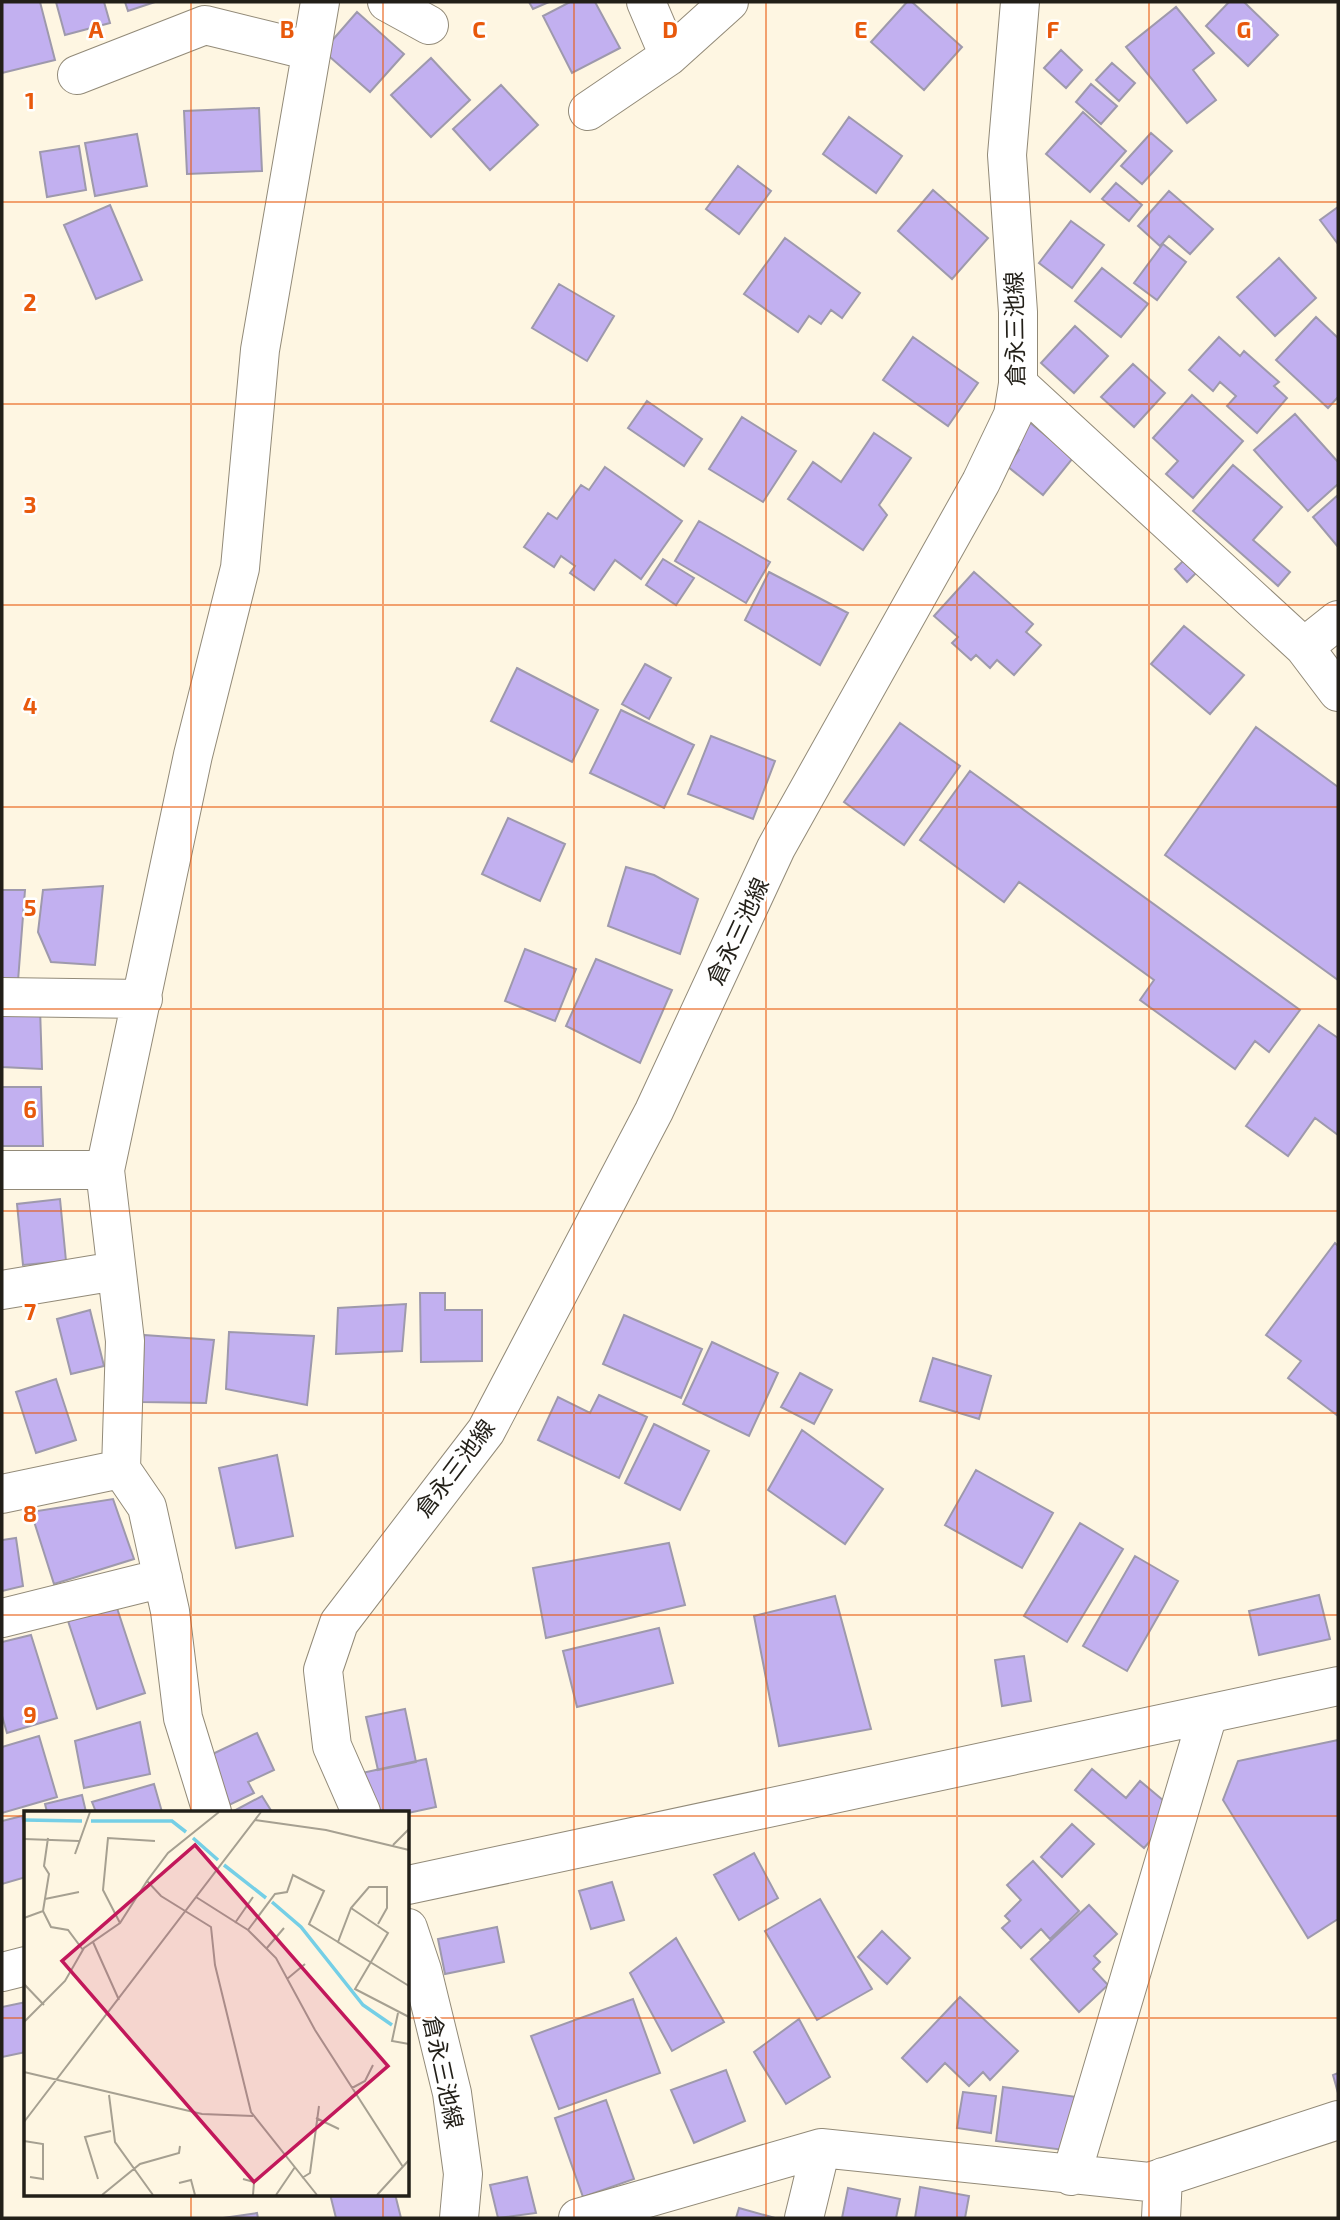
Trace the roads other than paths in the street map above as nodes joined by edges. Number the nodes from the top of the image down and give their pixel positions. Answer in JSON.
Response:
{"nodes":[{"id":1,"x":320,"y":2,"type":"edge"},
{"id":2,"x":387,"y":2,"type":"edge"},
{"id":3,"x":646,"y":2,"type":"edge"},
{"id":4,"x":729,"y":2,"type":"edge"},
{"id":5,"x":1020,"y":2,"type":"edge"},
{"id":6,"x":429,"y":25,"type":"dead end"},
{"id":7,"x":311,"y":51,"type":"junction"},
{"id":8,"x":669,"y":56,"type":"junction"},
{"id":9,"x":76,"y":75,"type":"dead end"},
{"id":10,"x":588,"y":111,"type":"dead end"},
{"id":11,"x":1018,"y":384,"type":"junction"},
{"id":12,"x":1338,"y":620,"type":"edge"},
{"id":13,"x":1304,"y":647,"type":"junction"},
{"id":14,"x":1338,"y":692,"type":"edge"},
{"id":15,"x":2,"y":997,"type":"edge"},
{"id":16,"x":143,"y":999,"type":"junction"},
{"id":17,"x":2,"y":1170,"type":"edge"},
{"id":18,"x":105,"y":1170,"type":"junction"},
{"id":19,"x":116,"y":1271,"type":"junction"},
{"id":20,"x":2,"y":1290,"type":"edge"},
{"id":21,"x":121,"y":1469,"type":"junction"},
{"id":22,"x":2,"y":1494,"type":"edge"},
{"id":23,"x":163,"y":1578,"type":"junction"},
{"id":24,"x":2,"y":1618,"type":"edge"},
{"id":25,"x":1338,"y":1686,"type":"edge"},
{"id":26,"x":1208,"y":1714,"type":"junction"},
{"id":27,"x":212,"y":1811,"type":"edge"},
{"id":28,"x":361,"y":1811,"type":"edge"},
{"id":29,"x":410,"y":1885,"type":"edge"},
{"id":30,"x":410,"y":1934,"type":"edge"},
{"id":31,"x":24,"y":1966,"type":"edge"},
{"id":32,"x":2,"y":1972,"type":"edge"},
{"id":33,"x":1338,"y":2120,"type":"edge"},
{"id":34,"x":821,"y":2148,"type":"junction"},
{"id":35,"x":1071,"y":2176,"type":"junction"},
{"id":36,"x":1163,"y":2177,"type":"junction"},
{"id":37,"x":459,"y":2218,"type":"edge"},
{"id":38,"x":578,"y":2218,"type":"edge"},
{"id":39,"x":804,"y":2218,"type":"edge"},
{"id":40,"x":1161,"y":2218,"type":"edge"}],
"edges":[{"from":1,"to":7,"type":"street"},
{"from":2,"to":6,"type":"street"},
{"from":3,"to":8,"type":"street"},
{"from":4,"to":8,"type":"street"},
{"from":5,"to":11,"type":"street","name":"倉永三池線"},
{"from":7,"to":9,"type":"street"},
{"from":7,"to":16,"type":"street"},
{"from":8,"to":10,"type":"street"},
{"from":11,"to":13,"type":"street"},
{"from":11,"to":28,"type":"street","name":"倉永三池線"},
{"from":12,"to":13,"type":"street"},
{"from":13,"to":14,"type":"street"},
{"from":15,"to":16,"type":"street"},
{"from":16,"to":18,"type":"street"},
{"from":17,"to":18,"type":"street"},
{"from":18,"to":19,"type":"street"},
{"from":19,"to":20,"type":"street"},
{"from":19,"to":21,"type":"street"},
{"from":21,"to":22,"type":"street"},
{"from":21,"to":23,"type":"street"},
{"from":23,"to":24,"type":"street"},
{"from":23,"to":27,"type":"street"},
{"from":25,"to":26,"type":"street"},
{"from":26,"to":29,"type":"street"},
{"from":26,"to":35,"type":"street"},
{"from":30,"to":37,"type":"street","name":"倉永三池線"},
{"from":31,"to":32,"type":"street"},
{"from":33,"to":36,"type":"street"},
{"from":34,"to":35,"type":"street"},
{"from":34,"to":38,"type":"street"},
{"from":34,"to":39,"type":"street"},
{"from":35,"to":36,"type":"street"},
{"from":36,"to":40,"type":"street"}]}
